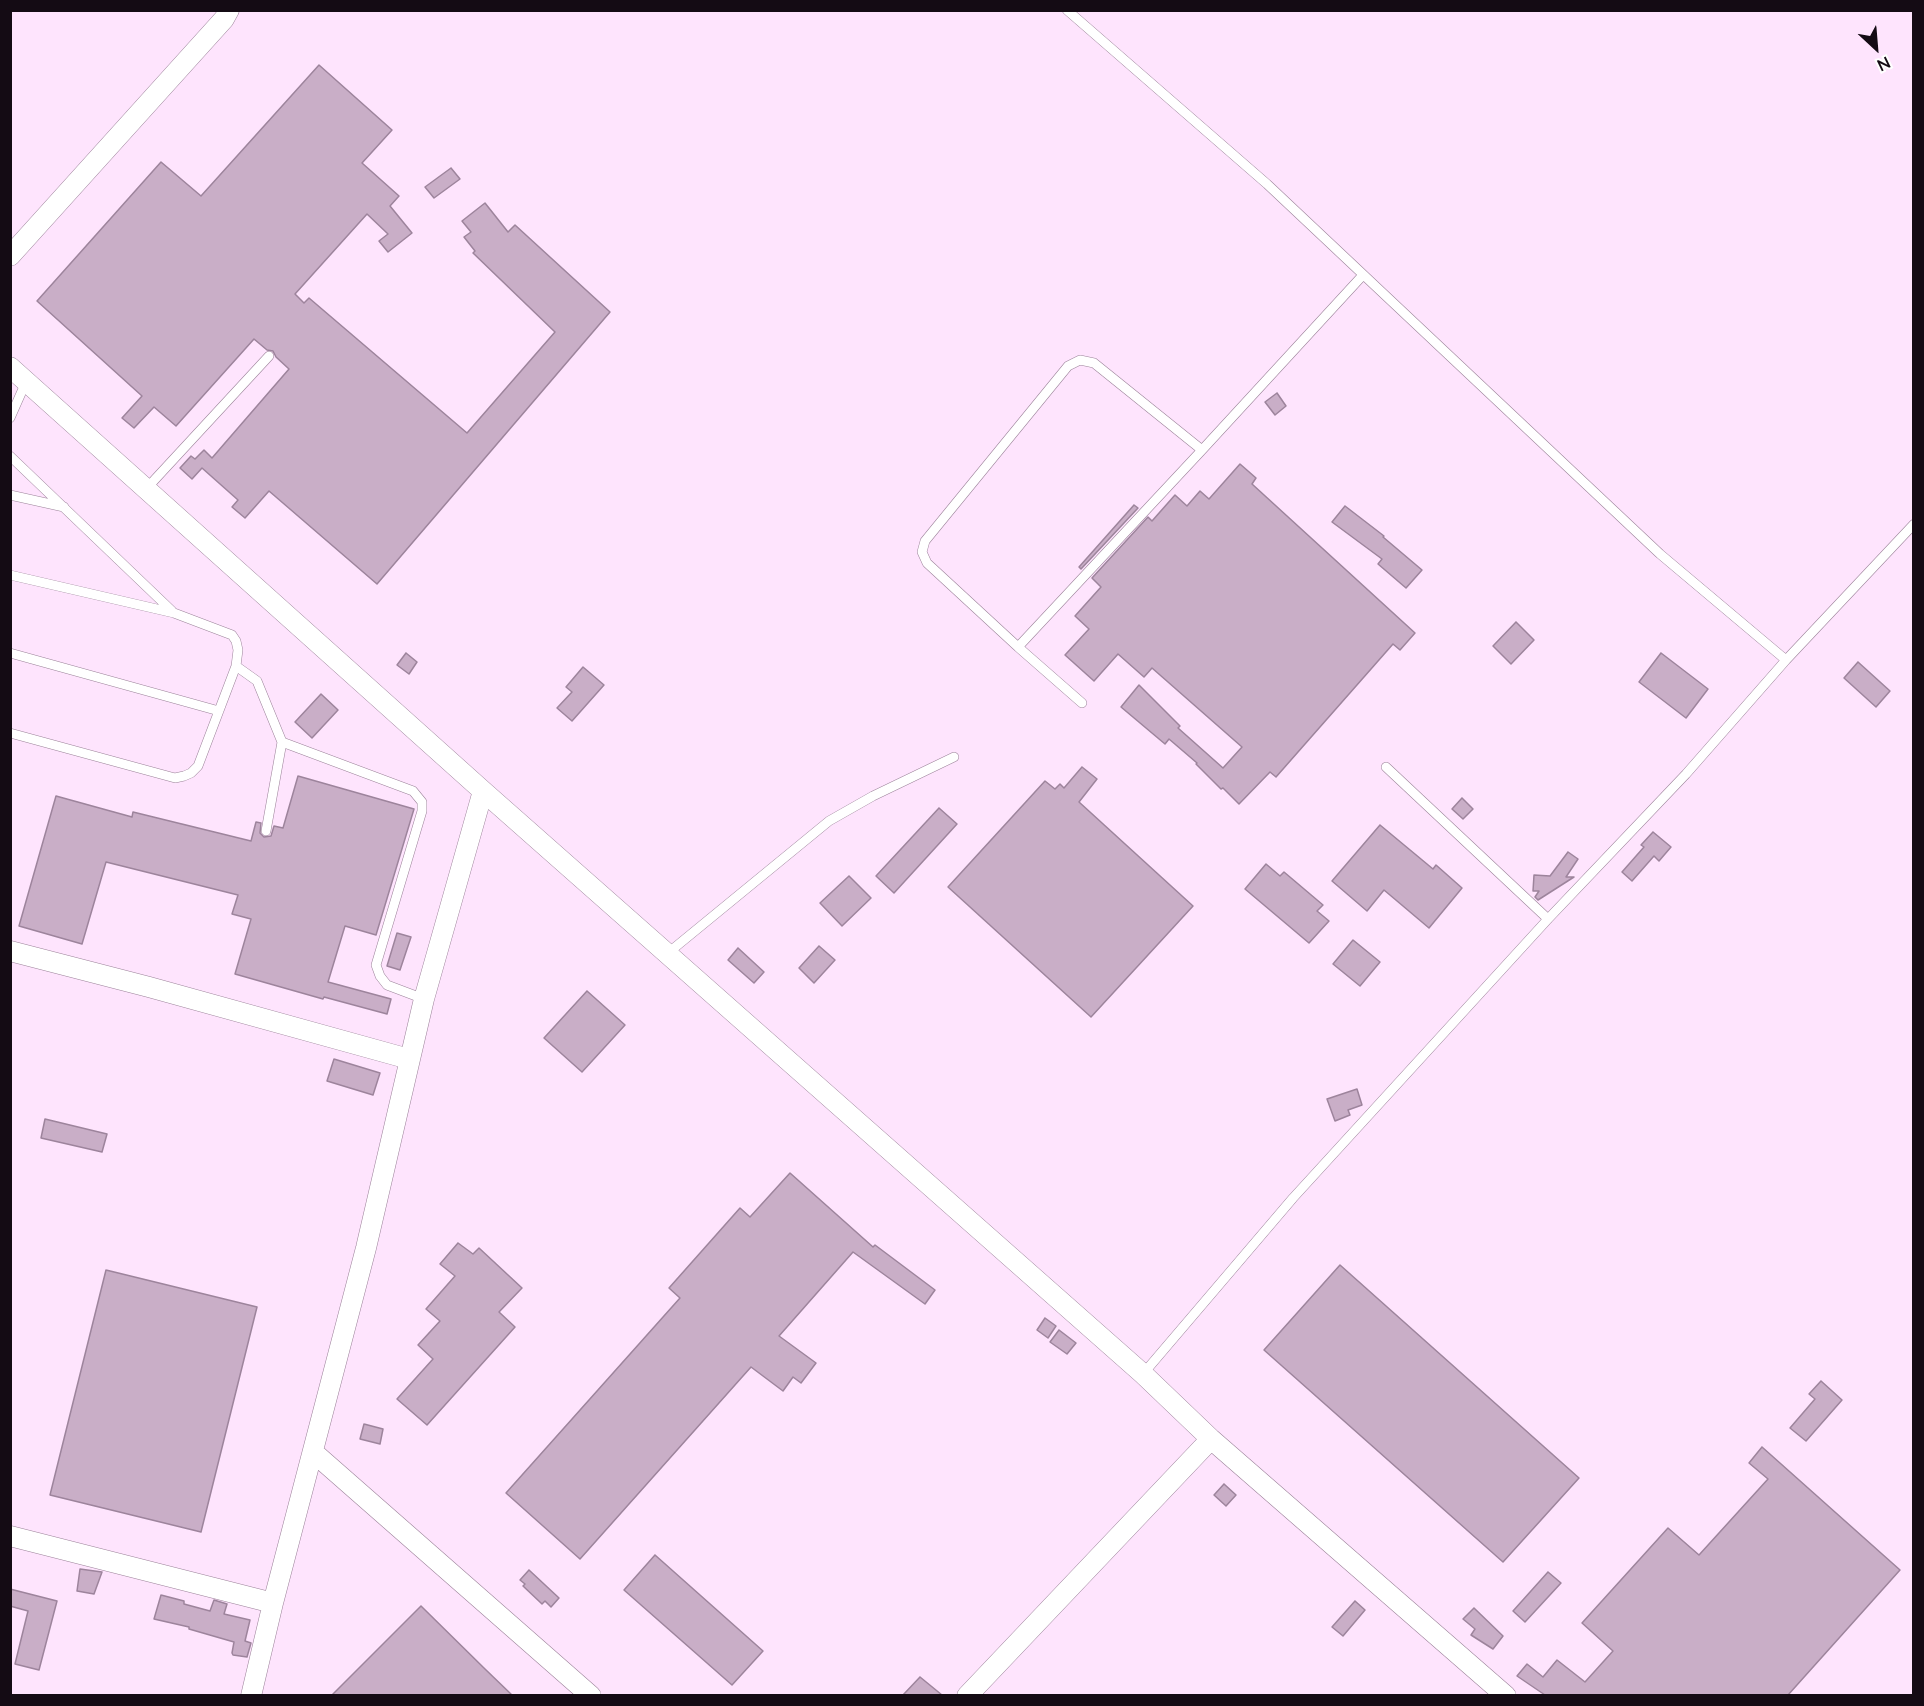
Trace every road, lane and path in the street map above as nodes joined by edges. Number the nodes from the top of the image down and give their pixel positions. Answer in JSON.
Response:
{"nodes":[{"id":1,"x":229,"y":10,"type":"edge"},
{"id":2,"x":1067,"y":10,"type":"edge"},
{"id":3,"x":10,"y":256,"type":"edge"},
{"id":4,"x":1363,"y":275,"type":"junction"},
{"id":5,"x":268,"y":356,"type":"dead end"},
{"id":6,"x":10,"y":368,"type":"edge"},
{"id":7,"x":26,"y":382,"type":"junction"},
{"id":8,"x":10,"y":418,"type":"edge"},
{"id":9,"x":1202,"y":450,"type":"junction"},
{"id":10,"x":10,"y":456,"type":"edge"},
{"id":11,"x":146,"y":489,"type":"junction"},
{"id":12,"x":10,"y":495,"type":"edge"},
{"id":13,"x":64,"y":507,"type":"junction"},
{"id":14,"x":1914,"y":524,"type":"edge"},
{"id":15,"x":10,"y":575,"type":"edge"},
{"id":16,"x":174,"y":613,"type":"junction"},
{"id":17,"x":1018,"y":647,"type":"junction"},
{"id":18,"x":10,"y":653,"type":"edge"},
{"id":19,"x":1786,"y":660,"type":"junction"},
{"id":20,"x":236,"y":666,"type":"junction"},
{"id":21,"x":1082,"y":703,"type":"dead end"},
{"id":22,"x":219,"y":711,"type":"junction"},
{"id":23,"x":10,"y":734,"type":"edge"},
{"id":24,"x":282,"y":742,"type":"junction"},
{"id":25,"x":954,"y":757,"type":"dead end"},
{"id":26,"x":1386,"y":767,"type":"dead end"},
{"id":27,"x":483,"y":791,"type":"junction"},
{"id":28,"x":266,"y":831,"type":"dead end"},
{"id":29,"x":1548,"y":919,"type":"junction"},
{"id":30,"x":10,"y":951,"type":"edge"},
{"id":31,"x":668,"y":953,"type":"junction"},
{"id":32,"x":424,"y":999,"type":"junction"},
{"id":33,"x":409,"y":1059,"type":"junction"},
{"id":34,"x":1143,"y":1374,"type":"junction"},
{"id":35,"x":1211,"y":1439,"type":"junction"},
{"id":36,"x":313,"y":1452,"type":"junction"},
{"id":37,"x":10,"y":1536,"type":"edge"},
{"id":38,"x":273,"y":1603,"type":"junction"},
{"id":39,"x":251,"y":1695,"type":"edge"},
{"id":40,"x":591,"y":1695,"type":"edge"},
{"id":41,"x":967,"y":1695,"type":"edge"},
{"id":42,"x":1506,"y":1695,"type":"edge"}],
"edges":[{"from":1,"to":3,"type":"street"},
{"from":2,"to":4,"type":"lane"},
{"from":4,"to":9,"type":"lane"},
{"from":4,"to":19,"type":"lane"},
{"from":5,"to":11,"type":"lane"},
{"from":6,"to":7,"type":"street"},
{"from":7,"to":8,"type":"lane"},
{"from":7,"to":11,"type":"street"},
{"from":9,"to":17,"type":"lane"},
{"from":9,"to":17,"type":"lane"},
{"from":10,"to":13,"type":"lane"},
{"from":11,"to":27,"type":"street"},
{"from":12,"to":13,"type":"lane"},
{"from":13,"to":16,"type":"lane"},
{"from":14,"to":19,"type":"lane"},
{"from":15,"to":16,"type":"lane"},
{"from":16,"to":20,"type":"lane"},
{"from":17,"to":21,"type":"lane"},
{"from":18,"to":22,"type":"lane"},
{"from":19,"to":29,"type":"lane"},
{"from":20,"to":22,"type":"lane"},
{"from":20,"to":24,"type":"lane"},
{"from":22,"to":23,"type":"lane"},
{"from":24,"to":28,"type":"lane"},
{"from":24,"to":32,"type":"lane"},
{"from":25,"to":31,"type":"lane"},
{"from":26,"to":29,"type":"lane"},
{"from":27,"to":31,"type":"street"},
{"from":27,"to":32,"type":"street"},
{"from":29,"to":34,"type":"lane"},
{"from":30,"to":33,"type":"street"},
{"from":31,"to":34,"type":"street"},
{"from":32,"to":33,"type":"street"},
{"from":33,"to":36,"type":"street"},
{"from":34,"to":35,"type":"street"},
{"from":35,"to":41,"type":"street"},
{"from":35,"to":42,"type":"street"},
{"from":36,"to":38,"type":"street"},
{"from":36,"to":40,"type":"street"},
{"from":37,"to":38,"type":"street"},
{"from":38,"to":39,"type":"street"}]}
